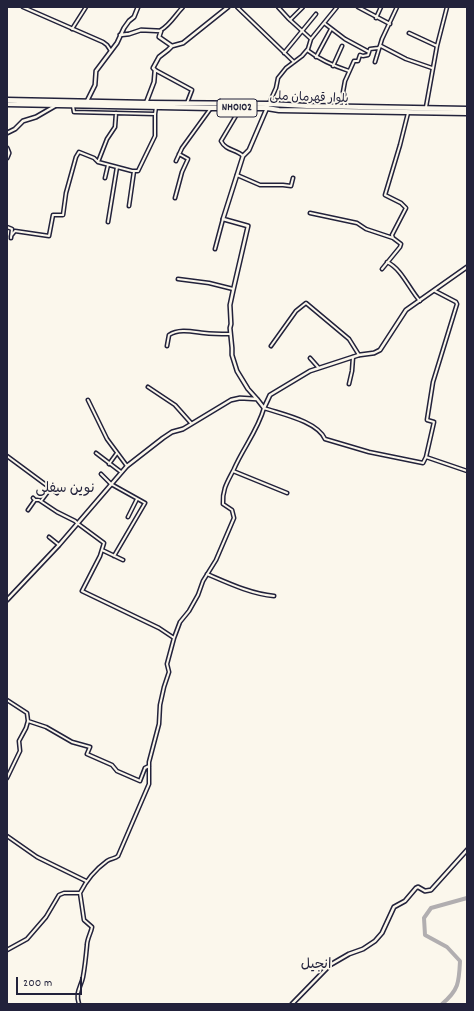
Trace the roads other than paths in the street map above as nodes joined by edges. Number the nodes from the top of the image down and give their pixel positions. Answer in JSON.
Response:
{"nodes":[{"id":1,"x":23,"y":7,"type":"edge"},
{"id":2,"x":86,"y":7,"type":"edge"},
{"id":3,"x":138,"y":7,"type":"edge"},
{"id":4,"x":183,"y":7,"type":"edge"},
{"id":5,"x":228,"y":7,"type":"edge"},
{"id":6,"x":237,"y":7,"type":"edge"},
{"id":7,"x":278,"y":7,"type":"edge"},
{"id":8,"x":303,"y":7,"type":"edge"},
{"id":9,"x":336,"y":7,"type":"edge"},
{"id":10,"x":358,"y":7,"type":"edge"},
{"id":11,"x":381,"y":7,"type":"edge"},
{"id":12,"x":397,"y":7,"type":"edge"},
{"id":13,"x":447,"y":7,"type":"edge"},
{"id":14,"x":316,"y":14,"type":"dead end"},
{"id":15,"x":376,"y":18,"type":"junction"},
{"id":16,"x":290,"y":20,"type":"junction"},
{"id":17,"x":324,"y":23,"type":"junction"},
{"id":18,"x":390,"y":24,"type":"junction"},
{"id":19,"x":72,"y":29,"type":"junction"},
{"id":20,"x":331,"y":29,"type":"junction"},
{"id":21,"x":160,"y":30,"type":"junction"},
{"id":22,"x":302,"y":31,"type":"junction"},
{"id":23,"x":409,"y":34,"type":"dead end"},
{"id":24,"x":120,"y":35,"type":"junction"},
{"id":25,"x":311,"y":39,"type":"junction"},
{"id":26,"x":172,"y":46,"type":"junction"},
{"id":27,"x":342,"y":46,"type":"dead end"},
{"id":28,"x":380,"y":46,"type":"junction"},
{"id":29,"x":437,"y":46,"type":"junction"},
{"id":30,"x":307,"y":50,"type":"junction"},
{"id":31,"x":111,"y":51,"type":"junction"},
{"id":32,"x":369,"y":52,"type":"junction"},
{"id":33,"x":284,"y":53,"type":"junction"},
{"id":34,"x":316,"y":57,"type":"junction"},
{"id":35,"x":294,"y":62,"type":"junction"},
{"id":36,"x":375,"y":62,"type":"dead end"},
{"id":37,"x":332,"y":66,"type":"junction"},
{"id":38,"x":432,"y":68,"type":"junction"},
{"id":39,"x":155,"y":70,"type":"junction"},
{"id":40,"x":349,"y":71,"type":"junction"},
{"id":41,"x":7,"y":100,"type":"edge"},
{"id":42,"x":87,"y":102,"type":"junction"},
{"id":43,"x":57,"y":103,"type":"junction"},
{"id":44,"x":146,"y":103,"type":"junction"},
{"id":45,"x":187,"y":103,"type":"junction"},
{"id":46,"x":7,"y":104,"type":"edge"},
{"id":47,"x":213,"y":104,"type":"junction"},
{"id":48,"x":73,"y":106,"type":"junction"},
{"id":49,"x":268,"y":106,"type":"junction"},
{"id":50,"x":156,"y":107,"type":"junction"},
{"id":51,"x":344,"y":107,"type":"junction"},
{"id":52,"x":211,"y":108,"type":"junction"},
{"id":53,"x":224,"y":108,"type":"junction"},
{"id":54,"x":241,"y":108,"type":"junction"},
{"id":55,"x":426,"y":108,"type":"junction"},
{"id":56,"x":467,"y":109,"type":"edge"},
{"id":57,"x":408,"y":112,"type":"junction"},
{"id":58,"x":116,"y":113,"type":"junction"},
{"id":59,"x":467,"y":113,"type":"edge"},
{"id":60,"x":155,"y":114,"type":"junction"},
{"id":61,"x":235,"y":117,"type":"junction"},
{"id":62,"x":7,"y":133,"type":"edge"},
{"id":63,"x":7,"y":148,"type":"edge"},
{"id":64,"x":179,"y":154,"type":"junction"},
{"id":65,"x":243,"y":156,"type":"junction"},
{"id":66,"x":7,"y":158,"type":"edge"},
{"id":67,"x":176,"y":161,"type":"dead end"},
{"id":68,"x":98,"y":162,"type":"junction"},
{"id":69,"x":108,"y":165,"type":"junction"},
{"id":70,"x":117,"y":167,"type":"junction"},
{"id":71,"x":134,"y":171,"type":"junction"},
{"id":72,"x":236,"y":175,"type":"junction"},
{"id":73,"x":105,"y":178,"type":"dead end"},
{"id":74,"x":293,"y":178,"type":"dead end"},
{"id":75,"x":175,"y":198,"type":"dead end"},
{"id":76,"x":128,"y":206,"type":"dead end"},
{"id":77,"x":310,"y":212,"type":"dead end"},
{"id":78,"x":223,"y":219,"type":"junction"},
{"id":79,"x":108,"y":222,"type":"dead end"},
{"id":80,"x":7,"y":227,"type":"edge"},
{"id":81,"x":392,"y":238,"type":"junction"},
{"id":82,"x":215,"y":249,"type":"dead end"},
{"id":83,"x":387,"y":262,"type":"junction"},
{"id":84,"x":467,"y":267,"type":"edge"},
{"id":85,"x":382,"y":269,"type":"dead end"},
{"id":86,"x":178,"y":279,"type":"dead end"},
{"id":87,"x":233,"y":289,"type":"junction"},
{"id":88,"x":435,"y":291,"type":"junction"},
{"id":89,"x":420,"y":301,"type":"junction"},
{"id":90,"x":230,"y":334,"type":"junction"},
{"id":91,"x":167,"y":346,"type":"dead end"},
{"id":92,"x":271,"y":346,"type":"dead end"},
{"id":93,"x":360,"y":355,"type":"junction"},
{"id":94,"x":353,"y":357,"type":"junction"},
{"id":95,"x":310,"y":358,"type":"dead end"},
{"id":96,"x":318,"y":367,"type":"junction"},
{"id":97,"x":349,"y":384,"type":"dead end"},
{"id":98,"x":148,"y":387,"type":"dead end"},
{"id":99,"x":257,"y":399,"type":"junction"},
{"id":100,"x":88,"y":400,"type":"dead end"},
{"id":101,"x":264,"y":408,"type":"junction"},
{"id":102,"x":191,"y":423,"type":"junction"},
{"id":103,"x":96,"y":453,"type":"dead end"},
{"id":104,"x":117,"y":454,"type":"junction"},
{"id":105,"x":7,"y":456,"type":"edge"},
{"id":106,"x":426,"y":457,"type":"junction"},
{"id":107,"x":109,"y":464,"type":"junction"},
{"id":108,"x":127,"y":466,"type":"junction"},
{"id":109,"x":233,"y":471,"type":"junction"},
{"id":110,"x":467,"y":471,"type":"edge"},
{"id":111,"x":121,"y":472,"type":"junction"},
{"id":112,"x":101,"y":474,"type":"dead end"},
{"id":113,"x":111,"y":484,"type":"junction"},
{"id":114,"x":50,"y":489,"type":"junction"},
{"id":115,"x":57,"y":493,"type":"dead end"},
{"id":116,"x":286,"y":493,"type":"dead end"},
{"id":117,"x":137,"y":499,"type":"junction"},
{"id":118,"x":41,"y":501,"type":"junction"},
{"id":119,"x":28,"y":510,"type":"dead end"},
{"id":120,"x":128,"y":517,"type":"dead end"},
{"id":121,"x":77,"y":523,"type":"junction"},
{"id":122,"x":48,"y":536,"type":"dead end"},
{"id":123,"x":59,"y":545,"type":"junction"},
{"id":124,"x":102,"y":550,"type":"junction"},
{"id":125,"x":114,"y":556,"type":"junction"},
{"id":126,"x":123,"y":560,"type":"dead end"},
{"id":127,"x":207,"y":574,"type":"junction"},
{"id":128,"x":274,"y":596,"type":"dead end"},
{"id":129,"x":7,"y":600,"type":"edge"},
{"id":130,"x":174,"y":638,"type":"junction"},
{"id":131,"x":7,"y":700,"type":"edge"},
{"id":132,"x":28,"y":721,"type":"junction"},
{"id":133,"x":149,"y":766,"type":"junction"},
{"id":134,"x":7,"y":778,"type":"edge"},
{"id":135,"x":7,"y":836,"type":"edge"},
{"id":136,"x":467,"y":850,"type":"edge"},
{"id":137,"x":86,"y":881,"type":"junction"},
{"id":138,"x":80,"y":893,"type":"junction"},
{"id":139,"x":7,"y":950,"type":"edge"},
{"id":140,"x":78,"y":1004,"type":"edge"},
{"id":141,"x":292,"y":1004,"type":"edge"}],
"edges":[{"from":1,"to":19,"type":"street"},
{"from":2,"to":19,"type":"street"},
{"from":3,"to":24,"type":"street"},
{"from":4,"to":21,"type":"street"},
{"from":5,"to":26,"type":"street"},
{"from":6,"to":33,"type":"street"},
{"from":7,"to":16,"type":"street"},
{"from":8,"to":16,"type":"street"},
{"from":9,"to":17,"type":"street"},
{"from":10,"to":15,"type":"street"},
{"from":11,"to":15,"type":"street"},
{"from":12,"to":18,"type":"street"},
{"from":13,"to":29,"type":"street"},
{"from":14,"to":22,"type":"street"},
{"from":15,"to":18,"type":"street"},
{"from":16,"to":22,"type":"street"},
{"from":17,"to":20,"type":"street"},
{"from":17,"to":25,"type":"street"},
{"from":18,"to":28,"type":"street"},
{"from":19,"to":31,"type":"street"},
{"from":20,"to":32,"type":"street"},
{"from":20,"to":34,"type":"street"},
{"from":21,"to":24,"type":"street"},
{"from":21,"to":26,"type":"street"},
{"from":22,"to":25,"type":"street"},
{"from":22,"to":33,"type":"street"},
{"from":23,"to":29,"type":"street"},
{"from":24,"to":31,"type":"street"},
{"from":25,"to":30,"type":"street"},
{"from":26,"to":39,"type":"street"},
{"from":27,"to":37,"type":"street"},
{"from":28,"to":32,"type":"street"},
{"from":28,"to":36,"type":"street"},
{"from":28,"to":38,"type":"street"},
{"from":29,"to":38,"type":"street"},
{"from":30,"to":34,"type":"street"},
{"from":30,"to":35,"type":"street"},
{"from":31,"to":42,"type":"street"},
{"from":32,"to":40,"type":"street"},
{"from":33,"to":35,"type":"street"},
{"from":34,"to":37,"type":"street"},
{"from":35,"to":49,"type":"street"},
{"from":37,"to":40,"type":"street"},
{"from":38,"to":55,"type":"street"},
{"from":39,"to":44,"type":"street"},
{"from":39,"to":45,"type":"street"},
{"from":40,"to":51,"type":"street"},
{"from":41,"to":43,"type":"highway","name":"بلوار قهرمان ملی","number":"NH0102"},
{"from":42,"to":43,"type":"highway","name":"بلوار قهرمان ملی","number":"NH0102"},
{"from":42,"to":44,"type":"highway","name":"بلوار قهرمان ملی","number":"NH0102"},
{"from":43,"to":46,"type":"highway","name":"بلوار قهرمان ملی","number":"NH0102"},
{"from":43,"to":48,"type":"highway","name":"بلوار قهرمان ملی","number":"NH0102"},
{"from":43,"to":62,"type":"street"},
{"from":44,"to":45,"type":"highway","name":"بلوار قهرمان ملی","number":"NH0102"},
{"from":45,"to":47,"type":"highway","name":"بلوار قهرمان ملی","number":"NH0102"},
{"from":47,"to":49,"type":"highway","name":"بلوار قهرمان ملی","number":"NH0102"},
{"from":47,"to":52,"type":"street"},
{"from":48,"to":50,"type":"highway","name":"بلوار قهرمان ملی","number":"NH0102"},
{"from":48,"to":58,"type":"street"},
{"from":49,"to":51,"type":"highway","name":"بلوار قهرمان ملی","number":"NH0102"},
{"from":49,"to":54,"type":"highway","name":"بلوار قهرمان ملی","number":"NH0102"},
{"from":49,"to":57,"type":"highway","name":"بلوار قهرمان ملی","number":"NH0102"},
{"from":49,"to":65,"type":"street"},
{"from":50,"to":52,"type":"highway","name":"بلوار قهرمان ملی","number":"NH0102"},
{"from":50,"to":60,"type":"street"},
{"from":51,"to":55,"type":"highway","name":"بلوار قهرمان ملی","number":"NH0102"},
{"from":52,"to":53,"type":"highway","name":"بلوار قهرمان ملی","number":"NH0102"},
{"from":52,"to":64,"type":"street"},
{"from":53,"to":54,"type":"highway","name":"بلوار قهرمان ملی","number":"NH0102"},
{"from":53,"to":61,"type":"street"},
{"from":54,"to":61,"type":"street"},
{"from":55,"to":56,"type":"highway","name":"بلوار قهرمان ملی","number":"NH0102"},
{"from":57,"to":59,"type":"highway","name":"بلوار قهرمان ملی","number":"NH0102"},
{"from":57,"to":81,"type":"street"},
{"from":58,"to":60,"type":"street"},
{"from":58,"to":68,"type":"street"},
{"from":60,"to":71,"type":"street"},
{"from":61,"to":65,"type":"street"},
{"from":63,"to":66,"type":"street"},
{"from":64,"to":67,"type":"street"},
{"from":64,"to":75,"type":"street"},
{"from":65,"to":72,"type":"street"},
{"from":68,"to":69,"type":"street"},
{"from":68,"to":80,"type":"street"},
{"from":69,"to":70,"type":"street"},
{"from":69,"to":73,"type":"street"},
{"from":70,"to":71,"type":"street"},
{"from":70,"to":79,"type":"street"},
{"from":71,"to":76,"type":"street"},
{"from":72,"to":74,"type":"street"},
{"from":72,"to":78,"type":"street"},
{"from":77,"to":81,"type":"street"},
{"from":78,"to":82,"type":"street"},
{"from":78,"to":87,"type":"street"},
{"from":81,"to":83,"type":"street"},
{"from":83,"to":85,"type":"street"},
{"from":83,"to":89,"type":"street"},
{"from":84,"to":88,"type":"street"},
{"from":86,"to":87,"type":"street"},
{"from":87,"to":90,"type":"street"},
{"from":88,"to":89,"type":"street"},
{"from":88,"to":106,"type":"street"},
{"from":89,"to":93,"type":"street"},
{"from":90,"to":91,"type":"street"},
{"from":90,"to":99,"type":"street"},
{"from":92,"to":93,"type":"street"},
{"from":93,"to":94,"type":"street"},
{"from":94,"to":96,"type":"street"},
{"from":94,"to":97,"type":"street"},
{"from":95,"to":96,"type":"street"},
{"from":96,"to":101,"type":"street"},
{"from":98,"to":102,"type":"street"},
{"from":99,"to":101,"type":"street"},
{"from":99,"to":102,"type":"street"},
{"from":100,"to":104,"type":"street"},
{"from":101,"to":106,"type":"street"},
{"from":101,"to":109,"type":"street"},
{"from":102,"to":108,"type":"street"},
{"from":103,"to":107,"type":"street"},
{"from":104,"to":107,"type":"street"},
{"from":104,"to":108,"type":"street"},
{"from":105,"to":114,"type":"street"},
{"from":106,"to":110,"type":"street"},
{"from":107,"to":111,"type":"street"},
{"from":108,"to":111,"type":"street"},
{"from":109,"to":116,"type":"street"},
{"from":109,"to":127,"type":"street"},
{"from":111,"to":113,"type":"street"},
{"from":112,"to":113,"type":"street"},
{"from":113,"to":117,"type":"street"},
{"from":113,"to":121,"type":"street"},
{"from":114,"to":115,"type":"street"},
{"from":114,"to":118,"type":"street"},
{"from":117,"to":120,"type":"street"},
{"from":117,"to":125,"type":"street"},
{"from":118,"to":119,"type":"street"},
{"from":118,"to":121,"type":"street"},
{"from":121,"to":123,"type":"street"},
{"from":121,"to":124,"type":"street"},
{"from":122,"to":123,"type":"street"},
{"from":123,"to":129,"type":"street"},
{"from":124,"to":125,"type":"street"},
{"from":124,"to":130,"type":"street"},
{"from":125,"to":126,"type":"street"},
{"from":127,"to":128,"type":"street"},
{"from":127,"to":130,"type":"street"},
{"from":130,"to":133,"type":"street"},
{"from":131,"to":132,"type":"street"},
{"from":132,"to":133,"type":"street"},
{"from":132,"to":134,"type":"street"},
{"from":133,"to":137,"type":"street"},
{"from":135,"to":137,"type":"street"},
{"from":136,"to":141,"type":"street"},
{"from":137,"to":138,"type":"street"},
{"from":138,"to":139,"type":"street"},
{"from":138,"to":140,"type":"street"}]}
